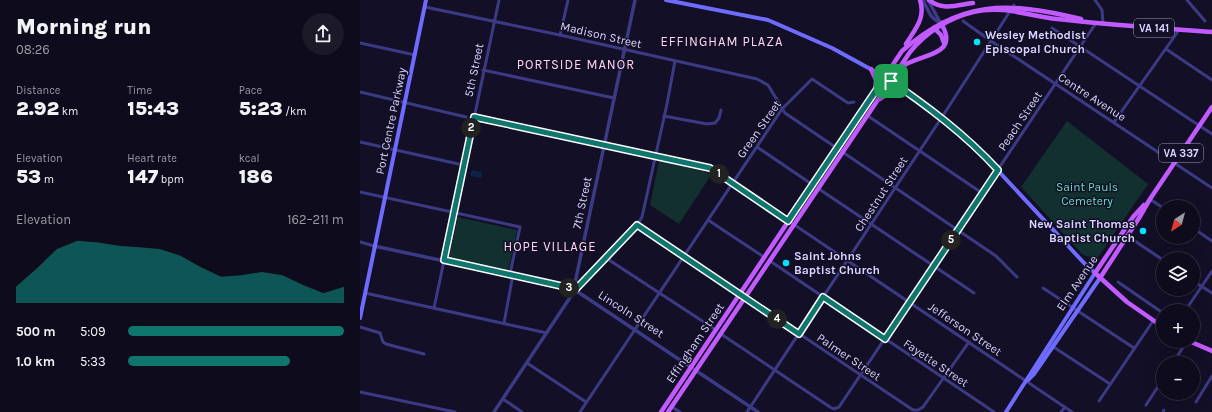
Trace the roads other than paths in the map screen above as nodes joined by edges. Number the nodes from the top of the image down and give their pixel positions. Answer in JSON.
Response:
{"nodes":[{"id":1,"x":426,"y":0,"type":"edge"},
{"id":2,"x":499,"y":0,"type":"edge"},
{"id":3,"x":568,"y":0,"type":"edge"},
{"id":4,"x":635,"y":0,"type":"edge"},
{"id":5,"x":666,"y":0,"type":"edge"},
{"id":6,"x":922,"y":0,"type":"edge"},
{"id":7,"x":929,"y":0,"type":"edge"},
{"id":8,"x":1095,"y":0,"type":"edge"},
{"id":9,"x":1187,"y":0,"type":"edge"},
{"id":10,"x":982,"y":3,"type":"dead end"},
{"id":11,"x":988,"y":3,"type":"dead end"},
{"id":12,"x":994,"y":3,"type":"junction"},
{"id":13,"x":1014,"y":5,"type":"junction"},
{"id":14,"x":425,"y":7,"type":"junction"},
{"id":15,"x":1011,"y":10,"type":"junction"},
{"id":16,"x":954,"y":12,"type":"dead end"},
{"id":17,"x":948,"y":14,"type":"dead end"},
{"id":18,"x":963,"y":21,"type":"dead end"},
{"id":19,"x":1205,"y":21,"type":"dead end"},
{"id":20,"x":494,"y":22,"type":"junction"},
{"id":21,"x":939,"y":22,"type":"junction"},
{"id":22,"x":1096,"y":23,"type":"junction"},
{"id":23,"x":1103,"y":24,"type":"junction"},
{"id":24,"x":927,"y":27,"type":"junction"},
{"id":25,"x":1052,"y":28,"type":"dead end"},
{"id":26,"x":936,"y":29,"type":"junction"},
{"id":27,"x":1179,"y":30,"type":"junction"},
{"id":28,"x":1212,"y":32,"type":"edge"},
{"id":29,"x":560,"y":35,"type":"junction"},
{"id":30,"x":991,"y":41,"type":"junction"},
{"id":31,"x":360,"y":43,"type":"edge"},
{"id":32,"x":944,"y":45,"type":"junction"},
{"id":33,"x":1080,"y":47,"type":"junction"},
{"id":34,"x":1166,"y":49,"type":"junction"},
{"id":35,"x":624,"y":50,"type":"junction"},
{"id":36,"x":902,"y":51,"type":"junction"},
{"id":37,"x":415,"y":55,"type":"junction"},
{"id":38,"x":675,"y":61,"type":"junction"},
{"id":39,"x":871,"y":69,"type":"junction"},
{"id":40,"x":483,"y":70,"type":"junction"},
{"id":41,"x":896,"y":73,"type":"junction"},
{"id":42,"x":885,"y":77,"type":"junction"},
{"id":43,"x":1212,"y":80,"type":"edge"},
{"id":44,"x":891,"y":81,"type":"junction"},
{"id":45,"x":1056,"y":84,"type":"junction"},
{"id":46,"x":1139,"y":86,"type":"junction"},
{"id":47,"x":360,"y":92,"type":"edge"},
{"id":48,"x":874,"y":94,"type":"junction"},
{"id":49,"x":912,"y":95,"type":"junction"},
{"id":50,"x":614,"y":98,"type":"junction"},
{"id":51,"x":405,"y":102,"type":"junction"},
{"id":52,"x":854,"y":102,"type":"dead end"},
{"id":53,"x":877,"y":102,"type":"junction"},
{"id":54,"x":1212,"y":107,"type":"edge"},
{"id":55,"x":782,"y":109,"type":"junction"},
{"id":56,"x":721,"y":110,"type":"dead end"},
{"id":57,"x":664,"y":116,"type":"junction"},
{"id":58,"x":868,"y":116,"type":"junction"},
{"id":59,"x":466,"y":117,"type":"dead end"},
{"id":60,"x":474,"y":117,"type":"junction"},
{"id":61,"x":942,"y":117,"type":"junction"},
{"id":62,"x":1114,"y":122,"type":"junction"},
{"id":63,"x":1199,"y":126,"type":"junction"},
{"id":64,"x":1212,"y":134,"type":"edge"},
{"id":65,"x":360,"y":142,"type":"edge"},
{"id":66,"x":604,"y":145,"type":"junction"},
{"id":67,"x":757,"y":147,"type":"junction"},
{"id":68,"x":837,"y":149,"type":"junction"},
{"id":69,"x":396,"y":150,"type":"junction"},
{"id":70,"x":920,"y":151,"type":"junction"},
{"id":71,"x":843,"y":153,"type":"junction"},
{"id":72,"x":656,"y":157,"type":"junction"},
{"id":73,"x":1175,"y":163,"type":"junction"},
{"id":74,"x":463,"y":166,"type":"junction"},
{"id":75,"x":998,"y":170,"type":"junction"},
{"id":76,"x":732,"y":184,"type":"junction"},
{"id":77,"x":813,"y":185,"type":"junction"},
{"id":78,"x":895,"y":188,"type":"junction"},
{"id":79,"x":1212,"y":188,"type":"edge"},
{"id":80,"x":819,"y":189,"type":"junction"},
{"id":81,"x":360,"y":192,"type":"edge"},
{"id":82,"x":982,"y":193,"type":"junction"},
{"id":83,"x":385,"y":198,"type":"junction"},
{"id":84,"x":1150,"y":199,"type":"junction"},
{"id":85,"x":1156,"y":203,"type":"edge"},
{"id":86,"x":454,"y":213,"type":"junction"},
{"id":87,"x":708,"y":220,"type":"junction"},
{"id":88,"x":788,"y":221,"type":"junction"},
{"id":89,"x":871,"y":224,"type":"junction"},
{"id":90,"x":637,"y":225,"type":"junction"},
{"id":91,"x":794,"y":225,"type":"junction"},
{"id":92,"x":958,"y":230,"type":"junction"},
{"id":93,"x":1122,"y":233,"type":"junction"},
{"id":94,"x":1200,"y":233,"type":"edge"},
{"id":95,"x":1128,"y":236,"type":"junction"},
{"id":96,"x":1212,"y":241,"type":"edge"},
{"id":97,"x":360,"y":242,"type":"edge"},
{"id":98,"x":374,"y":246,"type":"junction"},
{"id":99,"x":1156,"y":255,"type":"edge"},
{"id":100,"x":684,"y":256,"type":"junction"},
{"id":101,"x":764,"y":257,"type":"junction"},
{"id":102,"x":606,"y":258,"type":"junction"},
{"id":103,"x":444,"y":260,"type":"junction"},
{"id":104,"x":770,"y":261,"type":"junction"},
{"id":105,"x":847,"y":261,"type":"junction"},
{"id":106,"x":934,"y":266,"type":"junction"},
{"id":107,"x":1212,"y":271,"type":"edge"},
{"id":108,"x":1095,"y":273,"type":"junction"},
{"id":109,"x":510,"y":274,"type":"junction"},
{"id":110,"x":1016,"y":277,"type":"dead end"},
{"id":111,"x":1100,"y":278,"type":"junction"},
{"id":112,"x":1118,"y":282,"type":"dead end"},
{"id":113,"x":1202,"y":286,"type":"junction"},
{"id":114,"x":1043,"y":288,"type":"dead end"},
{"id":115,"x":575,"y":290,"type":"junction"},
{"id":116,"x":365,"y":293,"type":"junction"},
{"id":117,"x":659,"y":293,"type":"junction"},
{"id":118,"x":974,"y":293,"type":"dead end"},
{"id":119,"x":1212,"y":293,"type":"edge"},
{"id":120,"x":740,"y":294,"type":"junction"},
{"id":121,"x":823,"y":297,"type":"junction"},
{"id":122,"x":745,"y":298,"type":"junction"},
{"id":123,"x":909,"y":302,"type":"junction"},
{"id":124,"x":1190,"y":304,"type":"edge"},
{"id":125,"x":1073,"y":307,"type":"junction"},
{"id":126,"x":434,"y":308,"type":"junction"},
{"id":127,"x":1156,"y":308,"type":"edge"},
{"id":128,"x":1078,"y":310,"type":"junction"},
{"id":129,"x":360,"y":318,"type":"edge"},
{"id":130,"x":1153,"y":321,"type":"junction"},
{"id":131,"x":504,"y":323,"type":"junction"},
{"id":132,"x":1156,"y":323,"type":"edge"},
{"id":133,"x":360,"y":327,"type":"edge"},
{"id":134,"x":635,"y":329,"type":"junction"},
{"id":135,"x":716,"y":330,"type":"junction"},
{"id":136,"x":547,"y":333,"type":"junction"},
{"id":137,"x":721,"y":334,"type":"junction"},
{"id":138,"x":799,"y":334,"type":"junction"},
{"id":139,"x":885,"y":339,"type":"junction"},
{"id":140,"x":969,"y":342,"type":"junction"},
{"id":141,"x":1051,"y":345,"type":"junction"},
{"id":142,"x":1200,"y":346,"type":"edge"},
{"id":143,"x":1134,"y":348,"type":"junction"},
{"id":144,"x":1212,"y":351,"type":"edge"},
{"id":145,"x":424,"y":354,"type":"dead end"},
{"id":146,"x":527,"y":363,"type":"junction"},
{"id":147,"x":691,"y":366,"type":"junction"},
{"id":148,"x":697,"y":370,"type":"junction"},
{"id":149,"x":775,"y":370,"type":"junction"},
{"id":150,"x":860,"y":375,"type":"junction"},
{"id":151,"x":1212,"y":376,"type":"edge"},
{"id":152,"x":944,"y":378,"type":"junction"},
{"id":153,"x":1027,"y":381,"type":"junction"},
{"id":154,"x":1110,"y":384,"type":"junction"},
{"id":155,"x":1156,"y":390,"type":"edge"},
{"id":156,"x":360,"y":392,"type":"edge"},
{"id":157,"x":503,"y":399,"type":"junction"},
{"id":158,"x":1099,"y":401,"type":"dead end"},
{"id":159,"x":586,"y":402,"type":"junction"},
{"id":160,"x":1196,"y":402,"type":"dead end"},
{"id":161,"x":1146,"y":406,"type":"dead end"},
{"id":162,"x":672,"y":407,"type":"junction"},
{"id":163,"x":751,"y":407,"type":"junction"},
{"id":164,"x":1065,"y":407,"type":"junction"},
{"id":165,"x":455,"y":412,"type":"edge"},
{"id":166,"x":494,"y":412,"type":"edge"},
{"id":167,"x":522,"y":412,"type":"edge"},
{"id":168,"x":580,"y":412,"type":"edge"},
{"id":169,"x":661,"y":412,"type":"edge"},
{"id":170,"x":668,"y":412,"type":"edge"},
{"id":171,"x":680,"y":412,"type":"edge"},
{"id":172,"x":748,"y":412,"type":"edge"},
{"id":173,"x":758,"y":412,"type":"edge"},
{"id":174,"x":994,"y":412,"type":"edge"},
{"id":175,"x":1006,"y":412,"type":"edge"},
{"id":176,"x":1061,"y":412,"type":"edge"},
{"id":177,"x":1072,"y":412,"type":"edge"}],
"edges":[{"from":1,"to":14,"type":"main road","name":"Port Centre Parkway"},
{"from":2,"to":20,"type":"street","name":"5th Street"},
{"from":3,"to":29,"type":"street"},
{"from":4,"to":35,"type":"street","name":"7th Street"},
{"from":5,"to":39,"type":"main road"},
{"from":6,"to":21,"type":"street"},
{"from":6,"to":36,"type":"main road"},
{"from":7,"to":10,"type":"main road"},
{"from":7,"to":21,"type":"street"},
{"from":8,"to":23,"type":"street"},
{"from":9,"to":19,"type":"street"},
{"from":11,"to":12,"type":"main road"},
{"from":12,"to":13,"type":"main road","number":"VA 141"},
{"from":12,"to":16,"type":"main road","number":"VA 141"},
{"from":13,"to":15,"type":"street","name":"Chestnut Street"},
{"from":13,"to":22,"type":"main road","number":"VA 141"},
{"from":14,"to":20,"type":"street","name":"Madison Street"},
{"from":14,"to":37,"type":"main road","name":"Port Centre Parkway"},
{"from":15,"to":21,"type":"main road","name":"Effingham Street","number":"VA 141"},
{"from":15,"to":22,"type":"main road","number":"VA 141"},
{"from":15,"to":30,"type":"street","name":"Chestnut Street"},
{"from":17,"to":21,"type":"main road","name":"Effingham Street","number":"VA 141"},
{"from":18,"to":30,"type":"street","name":"Centre Avenue"},
{"from":20,"to":29,"type":"street","name":"Madison Street"},
{"from":20,"to":40,"type":"street","name":"5th Street"},
{"from":21,"to":24,"type":"main road","name":"Effingham Street","number":"VA 141"},
{"from":21,"to":26,"type":"main road","name":"Effingham Street","number":"VA 141"},
{"from":21,"to":32,"type":"main road"},
{"from":22,"to":23,"type":"main road","number":"VA 141"},
{"from":22,"to":33,"type":"street","name":"Peach Street"},
{"from":23,"to":27,"type":"main road","number":"VA 141"},
{"from":24,"to":26,"type":"main road"},
{"from":24,"to":36,"type":"main road","name":"Effingham Street","number":"VA 141"},
{"from":25,"to":33,"type":"street"},
{"from":26,"to":32,"type":"main road"},
{"from":26,"to":41,"type":"main road","name":"Effingham Street","number":"VA 141"},
{"from":27,"to":28,"type":"main road","number":"VA 141"},
{"from":27,"to":34,"type":"street"},
{"from":29,"to":35,"type":"street","name":"Madison Street"},
{"from":30,"to":45,"type":"street","name":"Centre Avenue"},
{"from":30,"to":61,"type":"street","name":"Chestnut Street"},
{"from":31,"to":37,"type":"street"},
{"from":32,"to":41,"type":"main road"},
{"from":33,"to":45,"type":"street","name":"Peach Street"},
{"from":33,"to":46,"type":"street"},
{"from":34,"to":43,"type":"street"},
{"from":34,"to":46,"type":"street"},
{"from":35,"to":38,"type":"street","name":"Madison Street"},
{"from":35,"to":50,"type":"street","name":"7th Street"},
{"from":36,"to":42,"type":"main road","name":"Effingham Street","number":"VA 141"},
{"from":37,"to":51,"type":"main road","name":"Port Centre Parkway"},
{"from":38,"to":55,"type":"street","name":"Madison Street"},
{"from":38,"to":57,"type":"street"},
{"from":39,"to":42,"type":"main road"},
{"from":39,"to":48,"type":"main road"},
{"from":40,"to":50,"type":"street"},
{"from":40,"to":60,"type":"street","name":"5th Street"},
{"from":41,"to":44,"type":"main road","name":"Effingham Street","number":"VA 141"},
{"from":42,"to":44,"type":"main road"},
{"from":42,"to":48,"type":"main road","name":"Effingham Street","number":"VA 141"},
{"from":44,"to":49,"type":"main road"},
{"from":44,"to":53,"type":"main road","name":"Effingham Street","number":"VA 141"},
{"from":45,"to":62,"type":"street","name":"Centre Avenue"},
{"from":45,"to":75,"type":"street","name":"Peach Street"},
{"from":46,"to":62,"type":"street"},
{"from":46,"to":63,"type":"street"},
{"from":47,"to":51,"type":"street"},
{"from":48,"to":68,"type":"main road","name":"Effingham Street","number":"VA 141"},
{"from":49,"to":53,"type":"main road"},
{"from":49,"to":61,"type":"main road"},
{"from":50,"to":66,"type":"street","name":"7th Street"},
{"from":51,"to":59,"type":"street"},
{"from":51,"to":69,"type":"main road","name":"Port Centre Parkway"},
{"from":52,"to":55,"type":"street","name":"Green Street"},
{"from":53,"to":58,"type":"main road","name":"Effingham Street","number":"VA 141"},
{"from":54,"to":63,"type":"main road","name":"Elm Avenue","number":"VA 337"},
{"from":55,"to":67,"type":"street","name":"Green Street"},
{"from":55,"to":68,"type":"street","name":"Madison Street"},
{"from":56,"to":57,"type":"street"},
{"from":57,"to":72,"type":"street"},
{"from":58,"to":70,"type":"street"},
{"from":58,"to":71,"type":"main road","name":"Effingham Street","number":"VA 141"},
{"from":60,"to":66,"type":"street","name":"Jefferson Street"},
{"from":60,"to":74,"type":"street","name":"5th Street"},
{"from":61,"to":70,"type":"street","name":"Chestnut Street"},
{"from":61,"to":75,"type":"main road"},
{"from":62,"to":73,"type":"street","name":"Centre Avenue"},
{"from":63,"to":64,"type":"street"},
{"from":63,"to":73,"type":"main road","name":"Elm Avenue","number":"VA 337"},
{"from":65,"to":69,"type":"street"},
{"from":66,"to":72,"type":"street","name":"Jefferson Street"},
{"from":66,"to":115,"type":"street","name":"7th Street"},
{"from":67,"to":76,"type":"street","name":"Green Street"},
{"from":67,"to":77,"type":"street"},
{"from":68,"to":71,"type":"street","name":"Madison Street"},
{"from":68,"to":77,"type":"main road","name":"Effingham Street","number":"VA 141"},
{"from":69,"to":74,"type":"street"},
{"from":69,"to":83,"type":"main road","name":"Port Centre Parkway"},
{"from":70,"to":78,"type":"street","name":"Chestnut Street"},
{"from":70,"to":82,"type":"street"},
{"from":71,"to":78,"type":"street","name":"Madison Street"},
{"from":71,"to":80,"type":"main road","name":"Effingham Street","number":"VA 141"},
{"from":72,"to":76,"type":"street","name":"Jefferson Street"},
{"from":72,"to":90,"type":"street"},
{"from":73,"to":79,"type":"street","name":"Centre Avenue"},
{"from":73,"to":84,"type":"main road","name":"Elm Avenue","number":"VA 337"},
{"from":74,"to":86,"type":"street","name":"5th Street"},
{"from":75,"to":82,"type":"street","name":"Peach Street"},
{"from":75,"to":108,"type":"main road"},
{"from":76,"to":87,"type":"street","name":"Green Street"},
{"from":76,"to":88,"type":"street","name":"Jefferson Street"},
{"from":77,"to":88,"type":"main road","name":"Effingham Street","number":"VA 141"},
{"from":78,"to":89,"type":"street","name":"Chestnut Street"},
{"from":78,"to":92,"type":"street","name":"Madison Street"},
{"from":80,"to":89,"type":"street"},
{"from":80,"to":91,"type":"main road","name":"Effingham Street","number":"VA 141"},
{"from":81,"to":83,"type":"street"},
{"from":82,"to":92,"type":"street","name":"Peach Street"},
{"from":83,"to":86,"type":"street"},
{"from":83,"to":98,"type":"main road","name":"Port Centre Parkway"},
{"from":84,"to":85,"type":"street"},
{"from":84,"to":93,"type":"main road","name":"Elm Avenue","number":"VA 337"},
{"from":84,"to":95,"type":"main road","name":"Elm Avenue","number":"VA 337"},
{"from":86,"to":103,"type":"street","name":"5th Street"},
{"from":86,"to":109,"type":"street"},
{"from":87,"to":100,"type":"street","name":"Green Street"},
{"from":87,"to":101,"type":"street"},
{"from":88,"to":91,"type":"street","name":"Jefferson Street"},
{"from":88,"to":101,"type":"main road","name":"Effingham Street","number":"VA 141"},
{"from":89,"to":105,"type":"street","name":"Chestnut Street"},
{"from":89,"to":106,"type":"street"},
{"from":90,"to":100,"type":"street","name":"Palmer Street"},
{"from":90,"to":102,"type":"street"},
{"from":91,"to":104,"type":"main road","name":"Effingham Street","number":"VA 141"},
{"from":91,"to":105,"type":"street","name":"Jefferson Street"},
{"from":92,"to":106,"type":"street","name":"Peach Street"},
{"from":92,"to":110,"type":"street","name":"Madison Street"},
{"from":93,"to":95,"type":"street"},
{"from":93,"to":108,"type":"main road","name":"Elm Avenue","number":"VA 337"},
{"from":94,"to":96,"type":"street"},
{"from":95,"to":99,"type":"street"},
{"from":95,"to":111,"type":"main road","name":"Elm Avenue","number":"VA 337"},
{"from":97,"to":98,"type":"street","name":"Lincoln Street"},
{"from":98,"to":103,"type":"street","name":"Lincoln Street"},
{"from":98,"to":116,"type":"main road","name":"Port Centre Parkway"},
{"from":100,"to":117,"type":"street","name":"Green Street"},
{"from":100,"to":120,"type":"street","name":"Palmer Street"},
{"from":101,"to":120,"type":"main road","name":"Effingham Street","number":"VA 141"},
{"from":102,"to":115,"type":"street"},
{"from":102,"to":117,"type":"street"},
{"from":103,"to":109,"type":"street","name":"Lincoln Street"},
{"from":103,"to":126,"type":"street","name":"5th Street"},
{"from":104,"to":121,"type":"street","name":"Fayette Street"},
{"from":104,"to":122,"type":"main road","name":"Effingham Street","number":"VA 141"},
{"from":105,"to":121,"type":"street","name":"Chestnut Street"},
{"from":105,"to":123,"type":"street","name":"Jefferson Street"},
{"from":106,"to":118,"type":"street"},
{"from":106,"to":123,"type":"street","name":"Peach Street"},
{"from":107,"to":113,"type":"street"},
{"from":108,"to":111,"type":"main road"},
{"from":108,"to":125,"type":"main road","name":"Elm Avenue"},
{"from":109,"to":115,"type":"street","name":"Lincoln Street"},
{"from":109,"to":131,"type":"street"},
{"from":111,"to":128,"type":"main road","name":"Elm Avenue"},
{"from":111,"to":130,"type":"main road"},
{"from":112,"to":127,"type":"street"},
{"from":113,"to":119,"type":"street"},
{"from":113,"to":124,"type":"street"},
{"from":114,"to":125,"type":"street"},
{"from":115,"to":134,"type":"street","name":"Lincoln Street"},
{"from":115,"to":136,"type":"street","name":"7th Street"},
{"from":116,"to":126,"type":"street"},
{"from":116,"to":129,"type":"main road","name":"Port Centre Parkway"},
{"from":117,"to":134,"type":"street","name":"Green Street"},
{"from":117,"to":135,"type":"street"},
{"from":120,"to":122,"type":"street","name":"Palmer Street"},
{"from":120,"to":135,"type":"main road","name":"Effingham Street","number":"VA 141"},
{"from":121,"to":138,"type":"street","name":"Chestnut Street"},
{"from":121,"to":139,"type":"street","name":"Fayette Street"},
{"from":122,"to":137,"type":"main road","name":"Effingham Street","number":"VA 141"},
{"from":122,"to":138,"type":"street","name":"Palmer Street"},
{"from":123,"to":139,"type":"street","name":"Peach Street"},
{"from":123,"to":140,"type":"street","name":"Jefferson Street"},
{"from":125,"to":128,"type":"street"},
{"from":125,"to":141,"type":"main road","name":"Elm Avenue"},
{"from":126,"to":131,"type":"street"},
{"from":128,"to":141,"type":"main road","name":"Elm Avenue"},
{"from":128,"to":143,"type":"street"},
{"from":130,"to":132,"type":"main road"},
{"from":130,"to":143,"type":"street"},
{"from":131,"to":136,"type":"street"},
{"from":133,"to":145,"type":"street"},
{"from":134,"to":147,"type":"street","name":"Lincoln Street"},
{"from":134,"to":159,"type":"street","name":"Green Street"},
{"from":135,"to":147,"type":"main road","name":"Effingham Street","number":"VA 141"},
{"from":136,"to":146,"type":"street","name":"7th Street"},
{"from":137,"to":148,"type":"main road","name":"Effingham Street","number":"VA 141"},
{"from":137,"to":149,"type":"street"},
{"from":138,"to":149,"type":"street","name":"Chestnut Street"},
{"from":138,"to":150,"type":"street","name":"Palmer Street"},
{"from":139,"to":150,"type":"street","name":"Peach Street"},
{"from":139,"to":152,"type":"street","name":"Fayette Street"},
{"from":140,"to":152,"type":"street"},
{"from":140,"to":153,"type":"street","name":"Jefferson Street"},
{"from":141,"to":153,"type":"main road","name":"Elm Avenue"},
{"from":141,"to":154,"type":"street"},
{"from":142,"to":144,"type":"main road"},
{"from":143,"to":154,"type":"street"},
{"from":146,"to":157,"type":"street","name":"7th Street"},
{"from":146,"to":159,"type":"street"},
{"from":147,"to":148,"type":"street","name":"Lincoln Street"},
{"from":147,"to":169,"type":"main road","name":"Effingham Street","number":"VA 141"},
{"from":148,"to":162,"type":"main road","name":"Effingham Street","number":"VA 141"},
{"from":148,"to":163,"type":"street","name":"Lincoln Street"},
{"from":149,"to":150,"type":"street","name":"Peach Street"},
{"from":149,"to":163,"type":"street","name":"Chestnut Street"},
{"from":150,"to":152,"type":"street","name":"Palmer Street"},
{"from":151,"to":160,"type":"street"},
{"from":152,"to":174,"type":"street","name":"Fayette Street"},
{"from":153,"to":164,"type":"street","name":"Jefferson Street"},
{"from":153,"to":175,"type":"main road","name":"Elm Avenue"},
{"from":154,"to":158,"type":"street"},
{"from":155,"to":161,"type":"street"},
{"from":156,"to":165,"type":"street"},
{"from":157,"to":166,"type":"street","name":"7th Street"},
{"from":157,"to":167,"type":"street"},
{"from":159,"to":168,"type":"street","name":"Green Street"},
{"from":162,"to":170,"type":"main road","name":"Effingham Street","number":"VA 141"},
{"from":162,"to":171,"type":"street"},
{"from":163,"to":172,"type":"street","name":"Chestnut Street"},
{"from":163,"to":173,"type":"street","name":"Lincoln Street"},
{"from":164,"to":176,"type":"street"},
{"from":164,"to":177,"type":"street","name":"Jefferson Street"}]}
